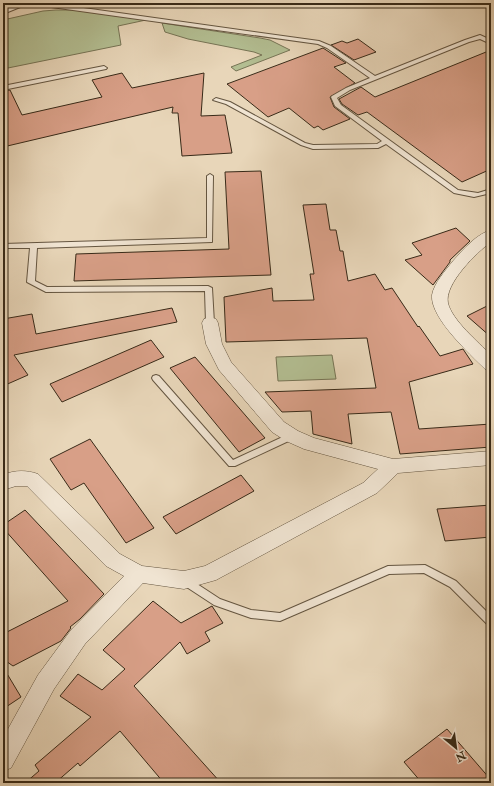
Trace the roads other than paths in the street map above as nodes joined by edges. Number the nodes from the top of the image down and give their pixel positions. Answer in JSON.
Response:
{"nodes":[{"id":1,"x":27,"y":3,"type":"edge"},
{"id":2,"x":37,"y":3,"type":"edge"},
{"id":3,"x":3,"y":12,"type":"edge"},
{"id":4,"x":491,"y":42,"type":"edge"},
{"id":5,"x":104,"y":68,"type":"dead end"},
{"id":6,"x":374,"y":78,"type":"junction"},
{"id":7,"x":3,"y":88,"type":"edge"},
{"id":8,"x":216,"y":100,"type":"dead end"},
{"id":9,"x":386,"y":142,"type":"junction"},
{"id":10,"x":210,"y":176,"type":"dead end"},
{"id":11,"x":491,"y":191,"type":"edge"},
{"id":12,"x":491,"y":235,"type":"edge"},
{"id":13,"x":3,"y":246,"type":"edge"},
{"id":14,"x":34,"y":246,"type":"junction"},
{"id":15,"x":210,"y":323,"type":"joint"},
{"id":16,"x":491,"y":365,"type":"edge"},
{"id":17,"x":156,"y":378,"type":"dead end"},
{"id":18,"x":292,"y":436,"type":"junction"},
{"id":19,"x":491,"y":458,"type":"edge"},
{"id":20,"x":393,"y":466,"type":"junction"},
{"id":21,"x":3,"y":483,"type":"edge"},
{"id":22,"x":139,"y":574,"type":"junction"},
{"id":23,"x":184,"y":580,"type":"junction"},
{"id":24,"x":491,"y":622,"type":"edge"},
{"id":25,"x":3,"y":760,"type":"edge"}],
"edges":[{"from":1,"to":3,"type":"lane"},
{"from":2,"to":6,"type":"lane"},
{"from":4,"to":6,"type":"lane"},
{"from":5,"to":7,"type":"lane"},
{"from":6,"to":9,"type":"lane"},
{"from":8,"to":9,"type":"lane"},
{"from":9,"to":11,"type":"lane"},
{"from":10,"to":14,"type":"lane"},
{"from":12,"to":16,"type":"street"},
{"from":13,"to":14,"type":"lane"},
{"from":14,"to":15,"type":"lane"},
{"from":15,"to":18,"type":"street"},
{"from":17,"to":18,"type":"lane"},
{"from":18,"to":20,"type":"street"},
{"from":19,"to":20,"type":"street"},
{"from":20,"to":23,"type":"street"},
{"from":21,"to":22,"type":"street"},
{"from":22,"to":23,"type":"street"},
{"from":22,"to":25,"type":"street"},
{"from":23,"to":24,"type":"lane"}]}
